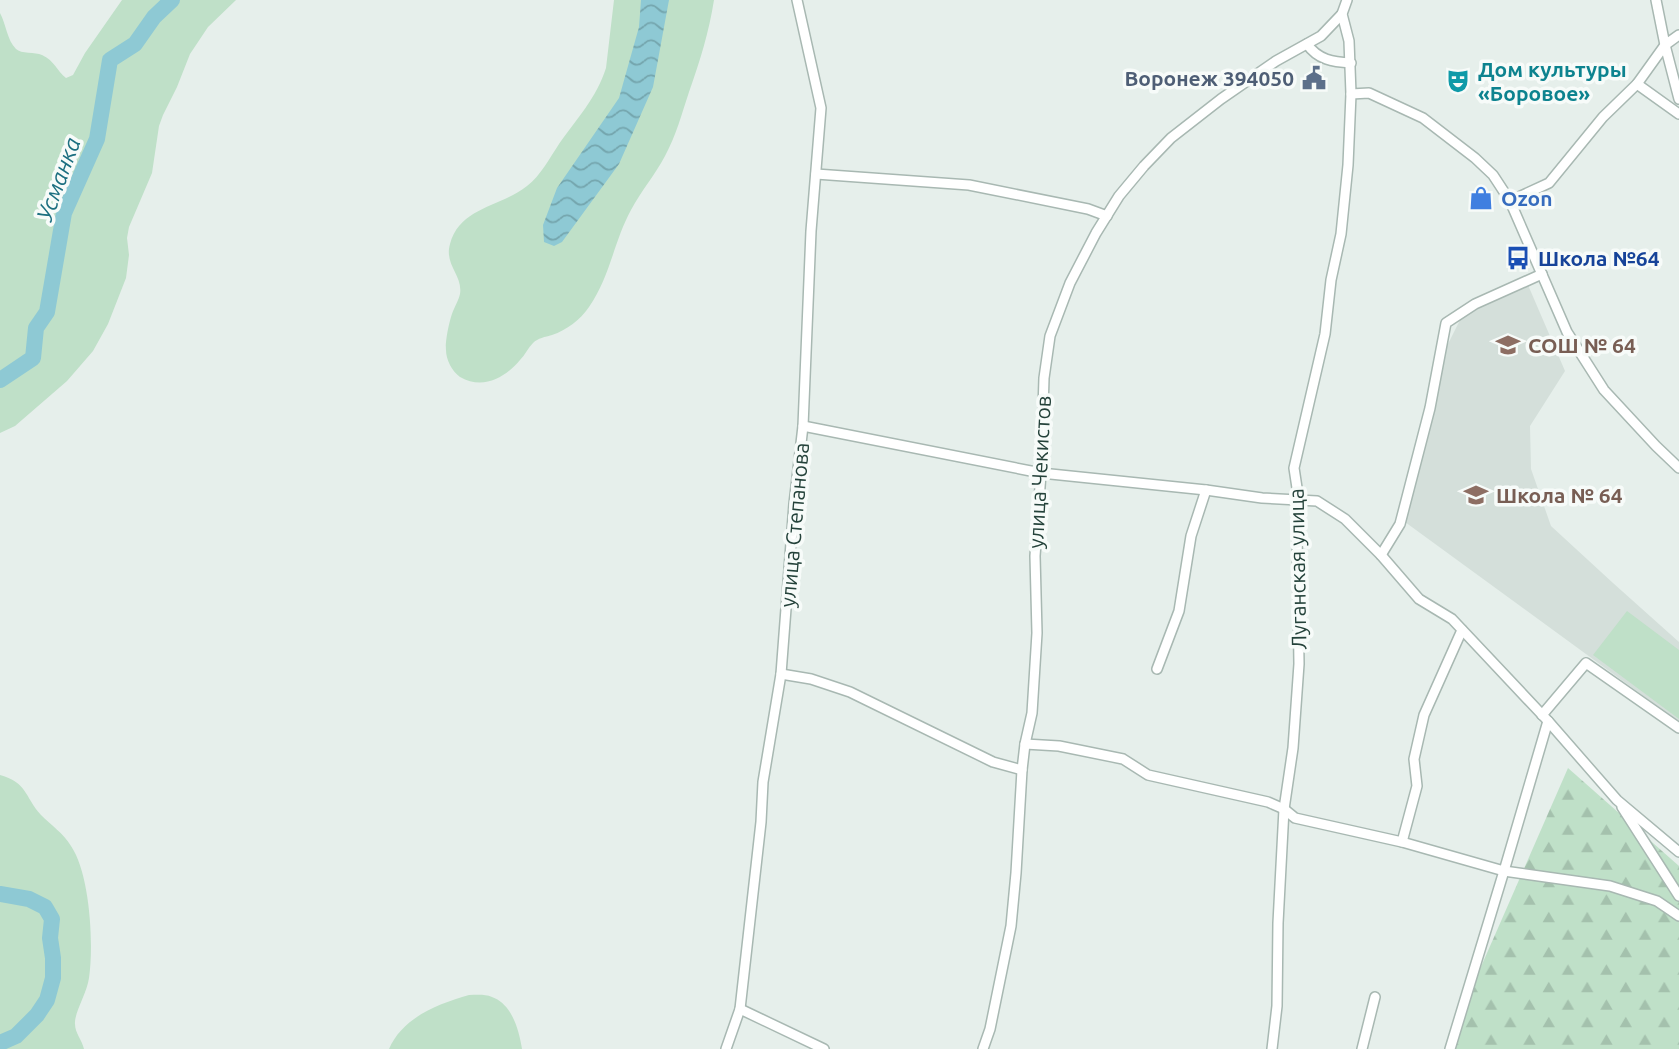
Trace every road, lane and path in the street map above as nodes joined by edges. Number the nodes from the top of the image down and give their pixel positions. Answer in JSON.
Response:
{"nodes":[{"id":1,"x":797,"y":0,"type":"edge"},
{"id":2,"x":1347,"y":0,"type":"edge"},
{"id":3,"x":1656,"y":0,"type":"edge"},
{"id":4,"x":1342,"y":15,"type":"junction"},
{"id":5,"x":1679,"y":35,"type":"edge"},
{"id":6,"x":1307,"y":44,"type":"junction"},
{"id":7,"x":1665,"y":45,"type":"junction"},
{"id":8,"x":1351,"y":63,"type":"junction"},
{"id":9,"x":1637,"y":84,"type":"junction"},
{"id":10,"x":1351,"y":93,"type":"junction"},
{"id":11,"x":1679,"y":99,"type":"edge"},
{"id":12,"x":1679,"y":114,"type":"edge"},
{"id":13,"x":816,"y":174,"type":"junction"},
{"id":14,"x":1510,"y":201,"type":"junction"},
{"id":15,"x":1107,"y":216,"type":"junction"},
{"id":16,"x":1542,"y":274,"type":"junction"},
{"id":17,"x":803,"y":426,"type":"junction"},
{"id":18,"x":1679,"y":468,"type":"edge"},
{"id":19,"x":1041,"y":473,"type":"junction"},
{"id":20,"x":1206,"y":490,"type":"junction"},
{"id":21,"x":1298,"y":501,"type":"junction"},
{"id":22,"x":1381,"y":555,"type":"junction"},
{"id":23,"x":1462,"y":630,"type":"junction"},
{"id":24,"x":1157,"y":669,"type":"dead end"},
{"id":25,"x":781,"y":674,"type":"junction"},
{"id":26,"x":1545,"y":718,"type":"junction"},
{"id":27,"x":1679,"y":727,"type":"edge"},
{"id":28,"x":1025,"y":744,"type":"junction"},
{"id":29,"x":1022,"y":770,"type":"junction"},
{"id":30,"x":1617,"y":800,"type":"junction"},
{"id":31,"x":1284,"y":809,"type":"junction"},
{"id":32,"x":1402,"y":842,"type":"junction"},
{"id":33,"x":1679,"y":852,"type":"edge"},
{"id":34,"x":1504,"y":871,"type":"junction"},
{"id":35,"x":1679,"y":896,"type":"edge"},
{"id":36,"x":1679,"y":916,"type":"edge"},
{"id":37,"x":1375,"y":998,"type":"dead end"},
{"id":38,"x":740,"y":1009,"type":"junction"},
{"id":39,"x":726,"y":1049,"type":"edge"},
{"id":40,"x":824,"y":1049,"type":"edge"},
{"id":41,"x":983,"y":1049,"type":"edge"},
{"id":42,"x":1272,"y":1049,"type":"edge"},
{"id":43,"x":1362,"y":1049,"type":"edge"},
{"id":44,"x":1450,"y":1049,"type":"edge"}],
"edges":[{"from":1,"to":13,"type":"street","name":"улица Степанова"},
{"from":2,"to":4,"type":"street"},
{"from":3,"to":7,"type":"street"},
{"from":4,"to":6,"type":"street","name":"улица Чекистов"},
{"from":4,"to":8,"type":"street","name":"Луганская улица"},
{"from":5,"to":7,"type":"street"},
{"from":6,"to":8,"type":"street"},
{"from":6,"to":15,"type":"street","name":"улица Чекистов"},
{"from":7,"to":9,"type":"street"},
{"from":7,"to":11,"type":"street"},
{"from":8,"to":10,"type":"street","name":"Луганская улица"},
{"from":9,"to":12,"type":"street"},
{"from":9,"to":14,"type":"street"},
{"from":10,"to":14,"type":"street"},
{"from":10,"to":21,"type":"street","name":"Луганская улица"},
{"from":13,"to":15,"type":"street"},
{"from":13,"to":17,"type":"street","name":"улица Степанова"},
{"from":14,"to":16,"type":"street"},
{"from":15,"to":19,"type":"street","name":"улица Чекистов"},
{"from":16,"to":18,"type":"street"},
{"from":16,"to":22,"type":"street"},
{"from":17,"to":19,"type":"street"},
{"from":17,"to":25,"type":"street","name":"улица Степанова"},
{"from":19,"to":20,"type":"street"},
{"from":19,"to":28,"type":"street","name":"улица Чекистов"},
{"from":20,"to":21,"type":"street"},
{"from":20,"to":24,"type":"street"},
{"from":21,"to":22,"type":"street"},
{"from":21,"to":31,"type":"street","name":"Луганская улица"},
{"from":22,"to":23,"type":"street"},
{"from":23,"to":26,"type":"street"},
{"from":23,"to":32,"type":"street"},
{"from":25,"to":29,"type":"street"},
{"from":25,"to":38,"type":"street","name":"улица Степанова"},
{"from":26,"to":27,"type":"street"},
{"from":26,"to":30,"type":"street"},
{"from":26,"to":34,"type":"street"},
{"from":28,"to":29,"type":"street","name":"улица Чекистов"},
{"from":28,"to":31,"type":"street"},
{"from":29,"to":41,"type":"street","name":"улица Чекистов"},
{"from":30,"to":33,"type":"street"},
{"from":30,"to":35,"type":"street"},
{"from":31,"to":32,"type":"street"},
{"from":31,"to":42,"type":"street","name":"Луганская улица"},
{"from":32,"to":34,"type":"street"},
{"from":34,"to":36,"type":"street"},
{"from":34,"to":44,"type":"street"},
{"from":37,"to":43,"type":"street"},
{"from":38,"to":39,"type":"street","name":"улица Степанова"},
{"from":38,"to":40,"type":"street"}]}
